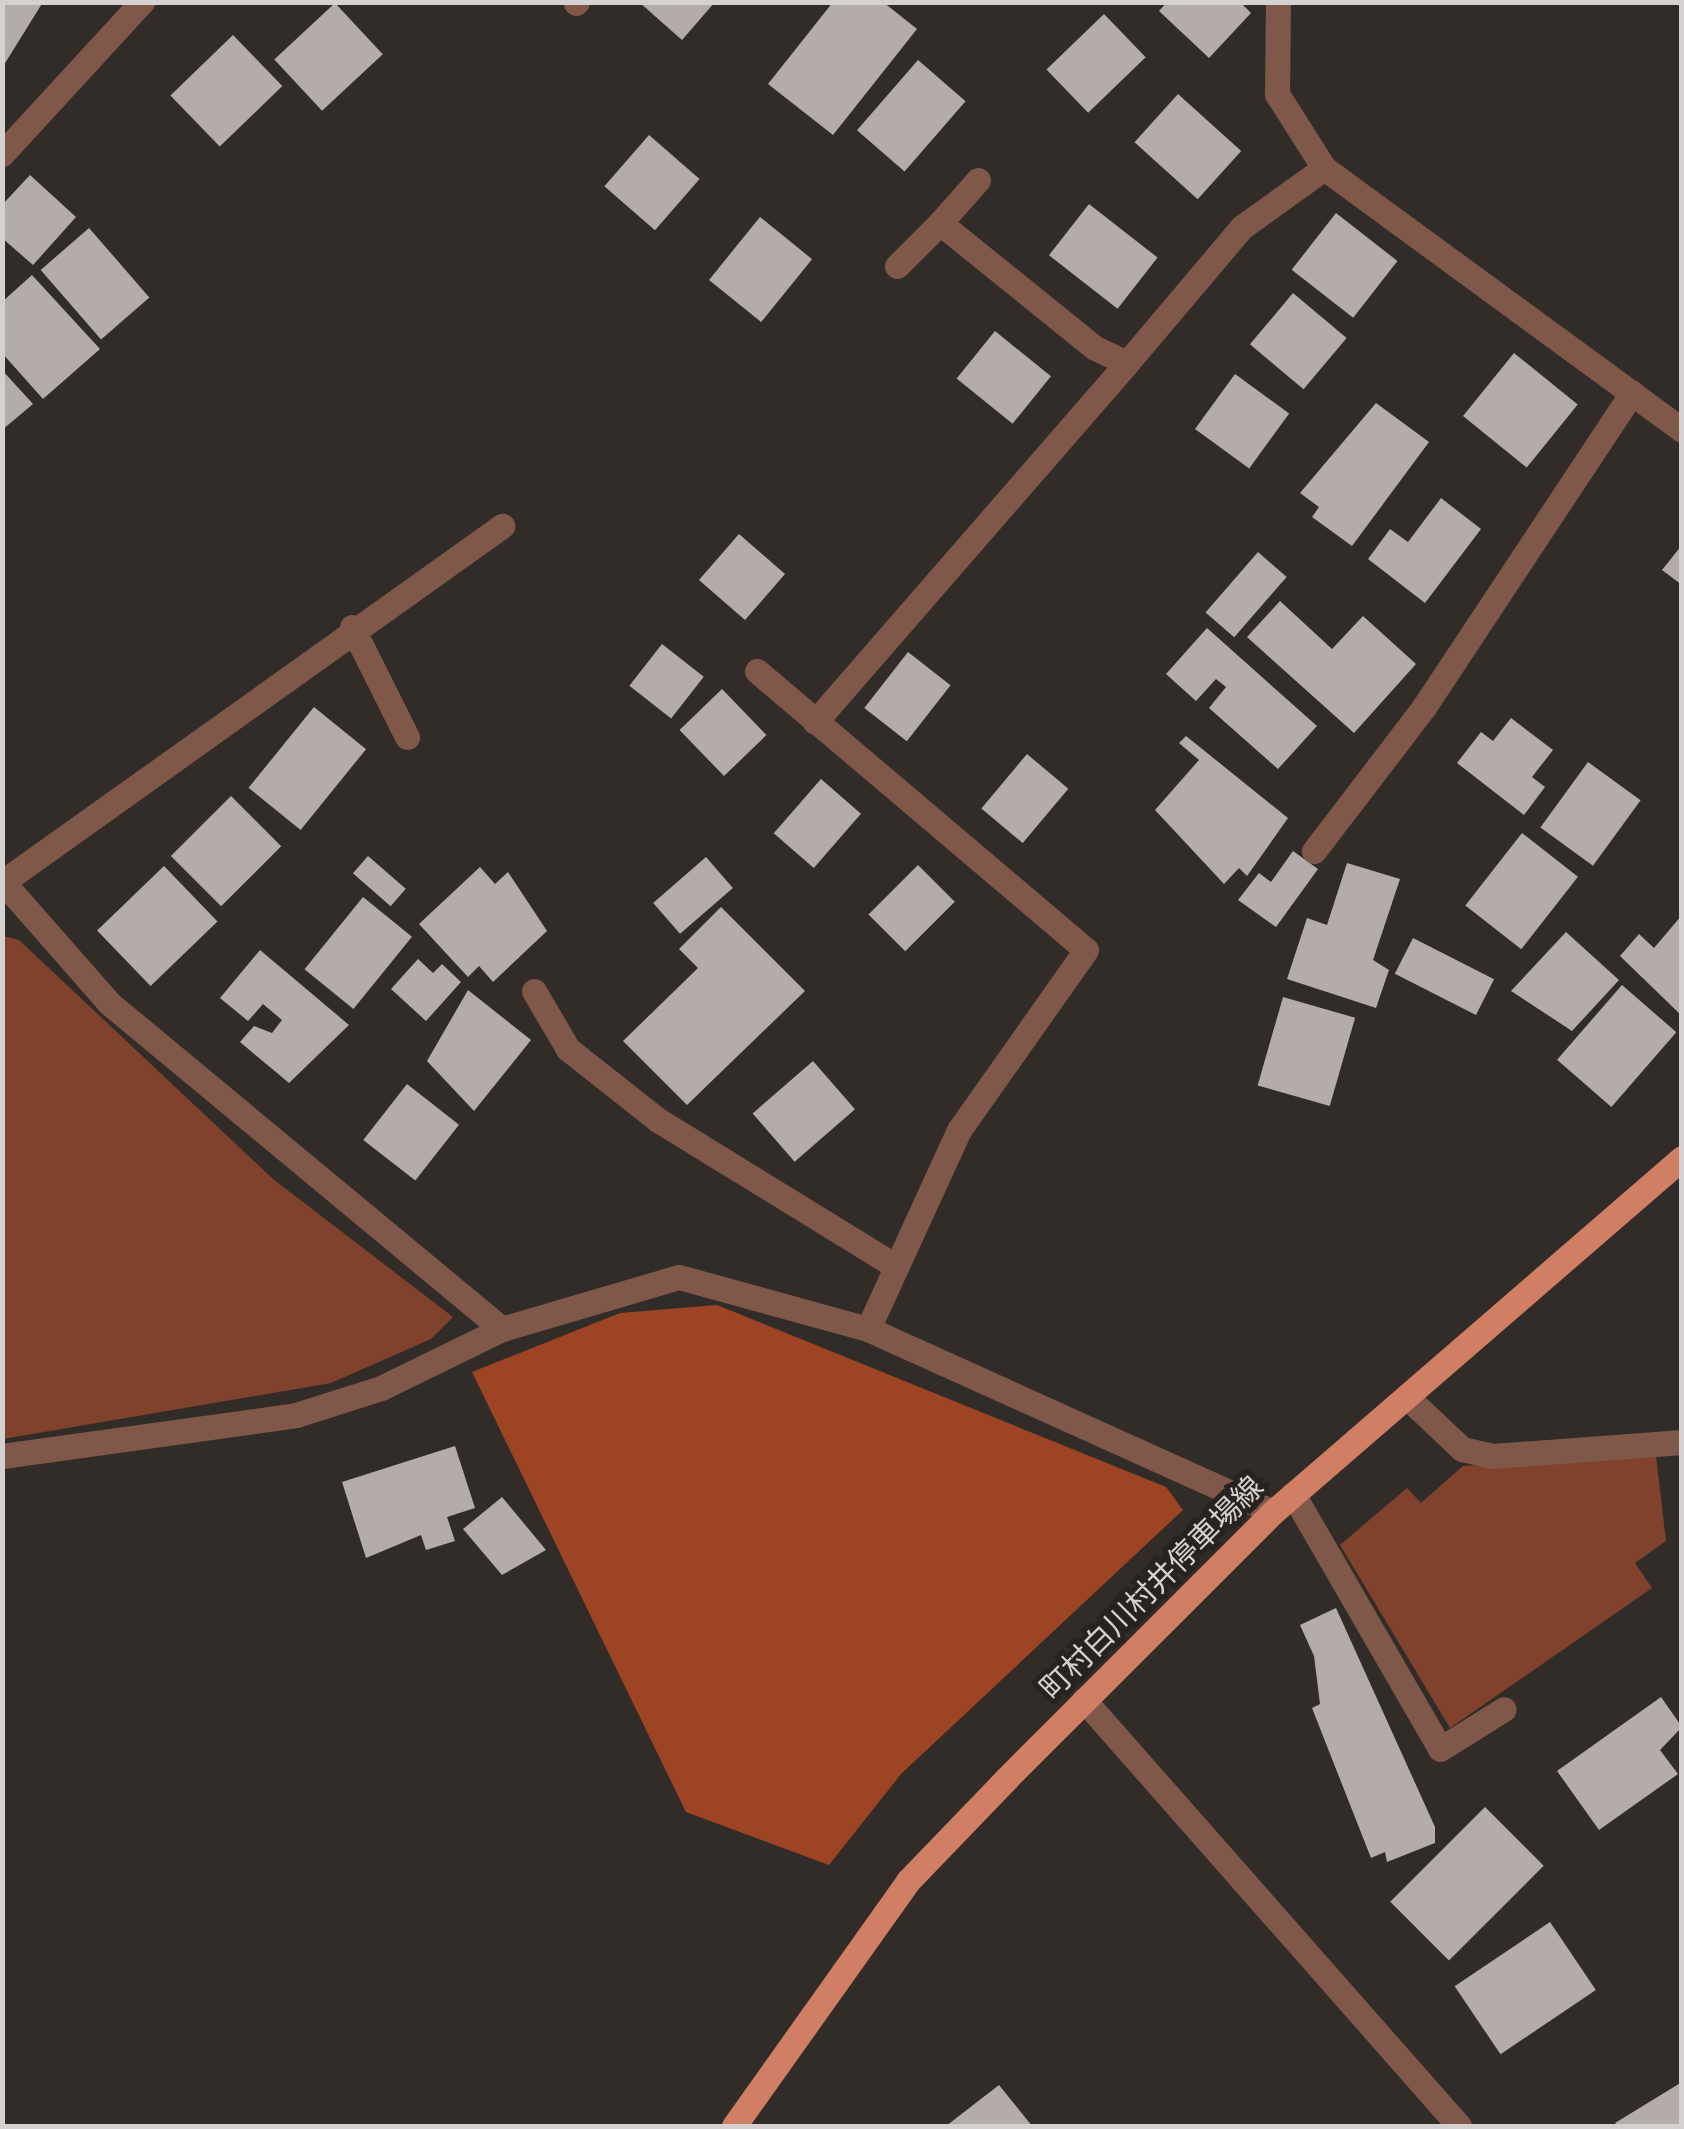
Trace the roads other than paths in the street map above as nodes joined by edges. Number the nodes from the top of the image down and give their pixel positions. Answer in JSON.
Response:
{"nodes":[{"id":1,"x":142,"y":2,"type":"edge"},
{"id":2,"x":1278,"y":2,"type":"edge"},
{"id":3,"x":2,"y":154,"type":"edge"},
{"id":4,"x":1324,"y":168,"type":"junction"},
{"id":5,"x":978,"y":180,"type":"dead end"},
{"id":6,"x":940,"y":223,"type":"junction"},
{"id":7,"x":897,"y":266,"type":"dead end"},
{"id":8,"x":1126,"y":362,"type":"junction"},
{"id":9,"x":1632,"y":393,"type":"junction"},
{"id":10,"x":1682,"y":430,"type":"edge"},
{"id":11,"x":502,"y":526,"type":"dead end"},
{"id":12,"x":352,"y":627,"type":"junction"},
{"id":13,"x":756,"y":671,"type":"dead end"},
{"id":14,"x":815,"y":722,"type":"junction"},
{"id":15,"x":408,"y":736,"type":"dead end"},
{"id":16,"x":1314,"y":852,"type":"dead end"},
{"id":17,"x":3,"y":881,"type":"edge"},
{"id":18,"x":534,"y":990,"type":"dead end"},
{"id":19,"x":1682,"y":1158,"type":"edge"},
{"id":20,"x":896,"y":1266,"type":"junction"},
{"id":21,"x":502,"y":1328,"type":"junction"},
{"id":22,"x":868,"y":1329,"type":"junction"},
{"id":23,"x":1408,"y":1398,"type":"junction"},
{"id":24,"x":1682,"y":1442,"type":"edge"},
{"id":25,"x":2,"y":1456,"type":"edge"},
{"id":26,"x":1293,"y":1494,"type":"junction"},
{"id":27,"x":1273,"y":1512,"type":"junction"},
{"id":28,"x":1084,"y":1700,"type":"junction"},
{"id":29,"x":1504,"y":1709,"type":"dead end"},
{"id":30,"x":734,"y":2126,"type":"edge"},
{"id":31,"x":1459,"y":2126,"type":"edge"}],
"edges":[{"from":1,"to":3,"type":"street"},
{"from":2,"to":4,"type":"street"},
{"from":4,"to":8,"type":"street"},
{"from":4,"to":9,"type":"street"},
{"from":5,"to":6,"type":"street"},
{"from":6,"to":7,"type":"street"},
{"from":6,"to":8,"type":"street"},
{"from":8,"to":14,"type":"street"},
{"from":9,"to":10,"type":"street"},
{"from":9,"to":16,"type":"street"},
{"from":11,"to":12,"type":"street"},
{"from":12,"to":15,"type":"street"},
{"from":12,"to":17,"type":"street"},
{"from":13,"to":14,"type":"street"},
{"from":14,"to":20,"type":"street"},
{"from":17,"to":21,"type":"street"},
{"from":18,"to":20,"type":"street"},
{"from":19,"to":23,"type":"main road","name":"町村白川村井停車場線"},
{"from":20,"to":22,"type":"street"},
{"from":21,"to":22,"type":"street"},
{"from":21,"to":25,"type":"street"},
{"from":22,"to":27,"type":"street"},
{"from":23,"to":24,"type":"street"},
{"from":23,"to":26,"type":"main road","name":"町村白川村井停車場線"},
{"from":26,"to":27,"type":"main road","name":"町村白川村井停車場線"},
{"from":26,"to":29,"type":"street"},
{"from":27,"to":28,"type":"main road","name":"町村白川村井停車場線"},
{"from":28,"to":30,"type":"main road","name":"町村白川村井停車場線"},
{"from":28,"to":31,"type":"street"}]}
